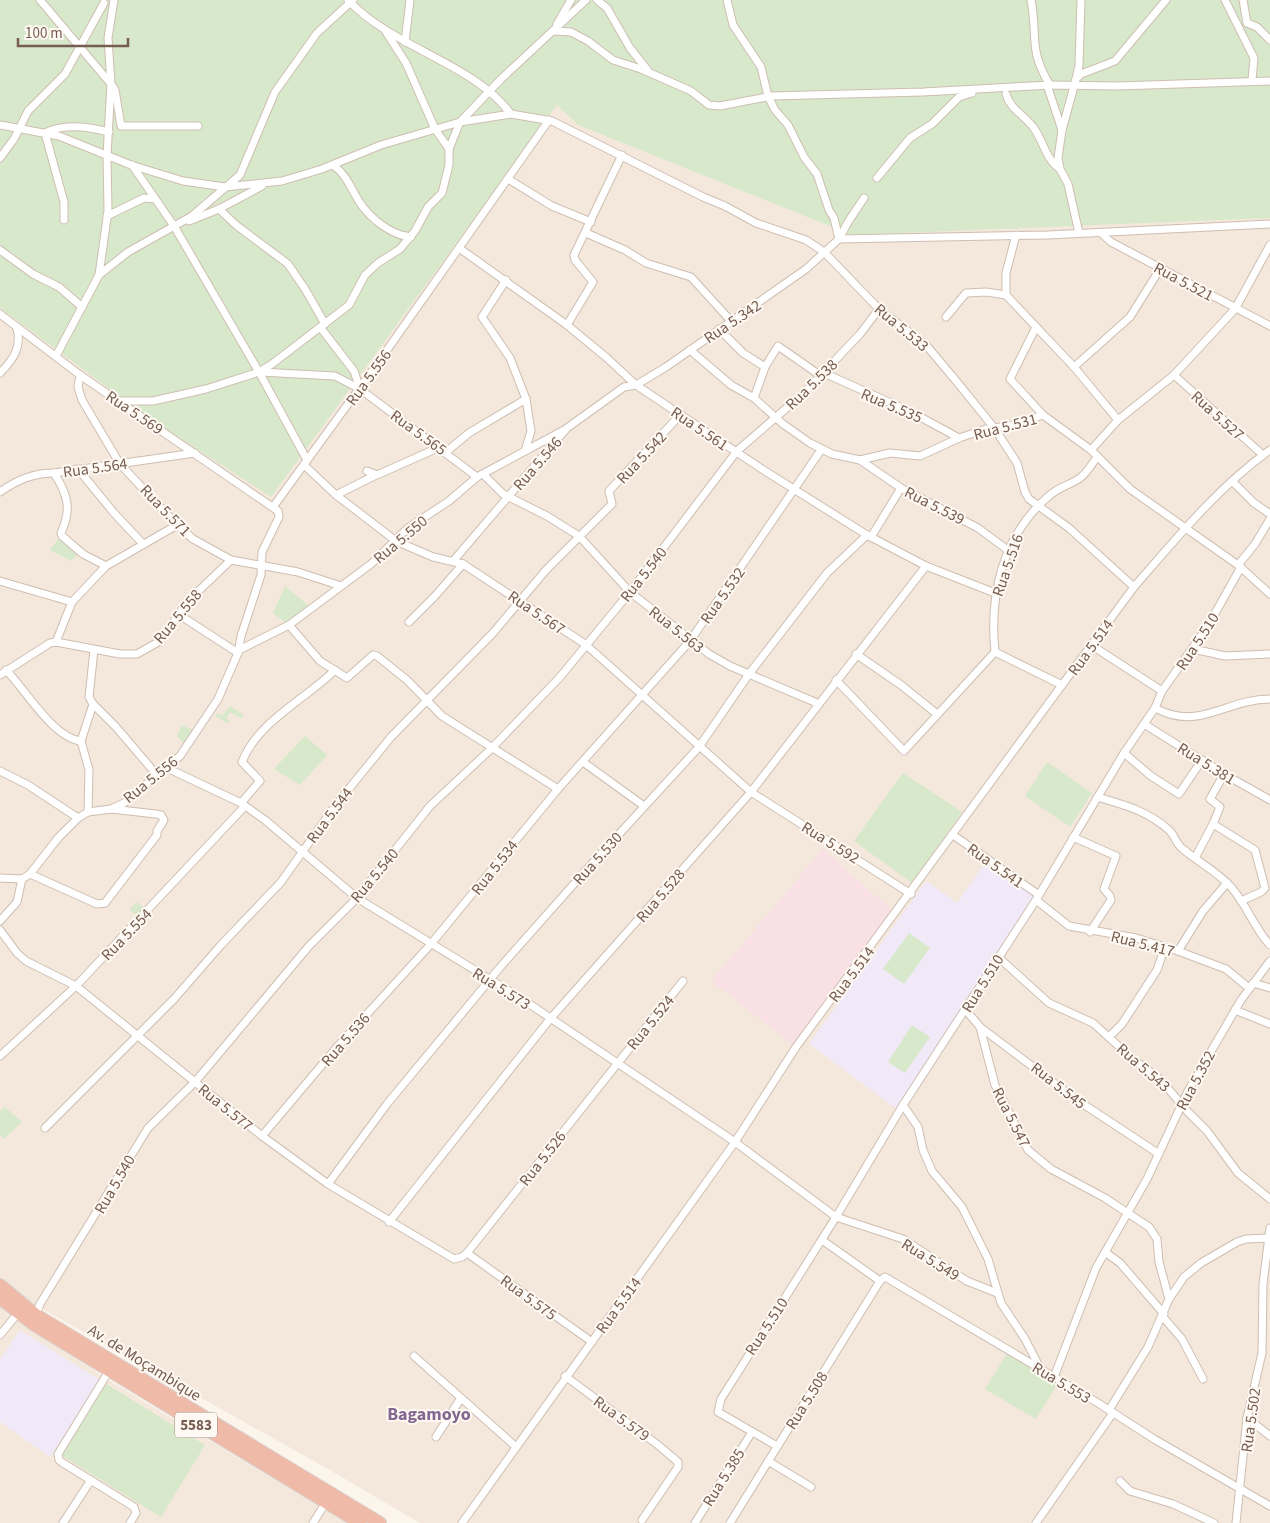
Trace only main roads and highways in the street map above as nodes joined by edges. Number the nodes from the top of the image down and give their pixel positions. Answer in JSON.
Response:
{"nodes":[{"id":1,"x":0,"y":1285,"type":"edge"},
{"id":2,"x":0,"y":1298,"type":"edge"},
{"id":3,"x":360,"y":1523,"type":"edge"},
{"id":4,"x":380,"y":1523,"type":"edge"}],
"edges":[{"from":1,"to":4,"type":"highway","name":"Av. de Moçambique","number":"5583"},
{"from":2,"to":3,"type":"highway","name":"Av. de Moçambique","number":"5583"}]}
